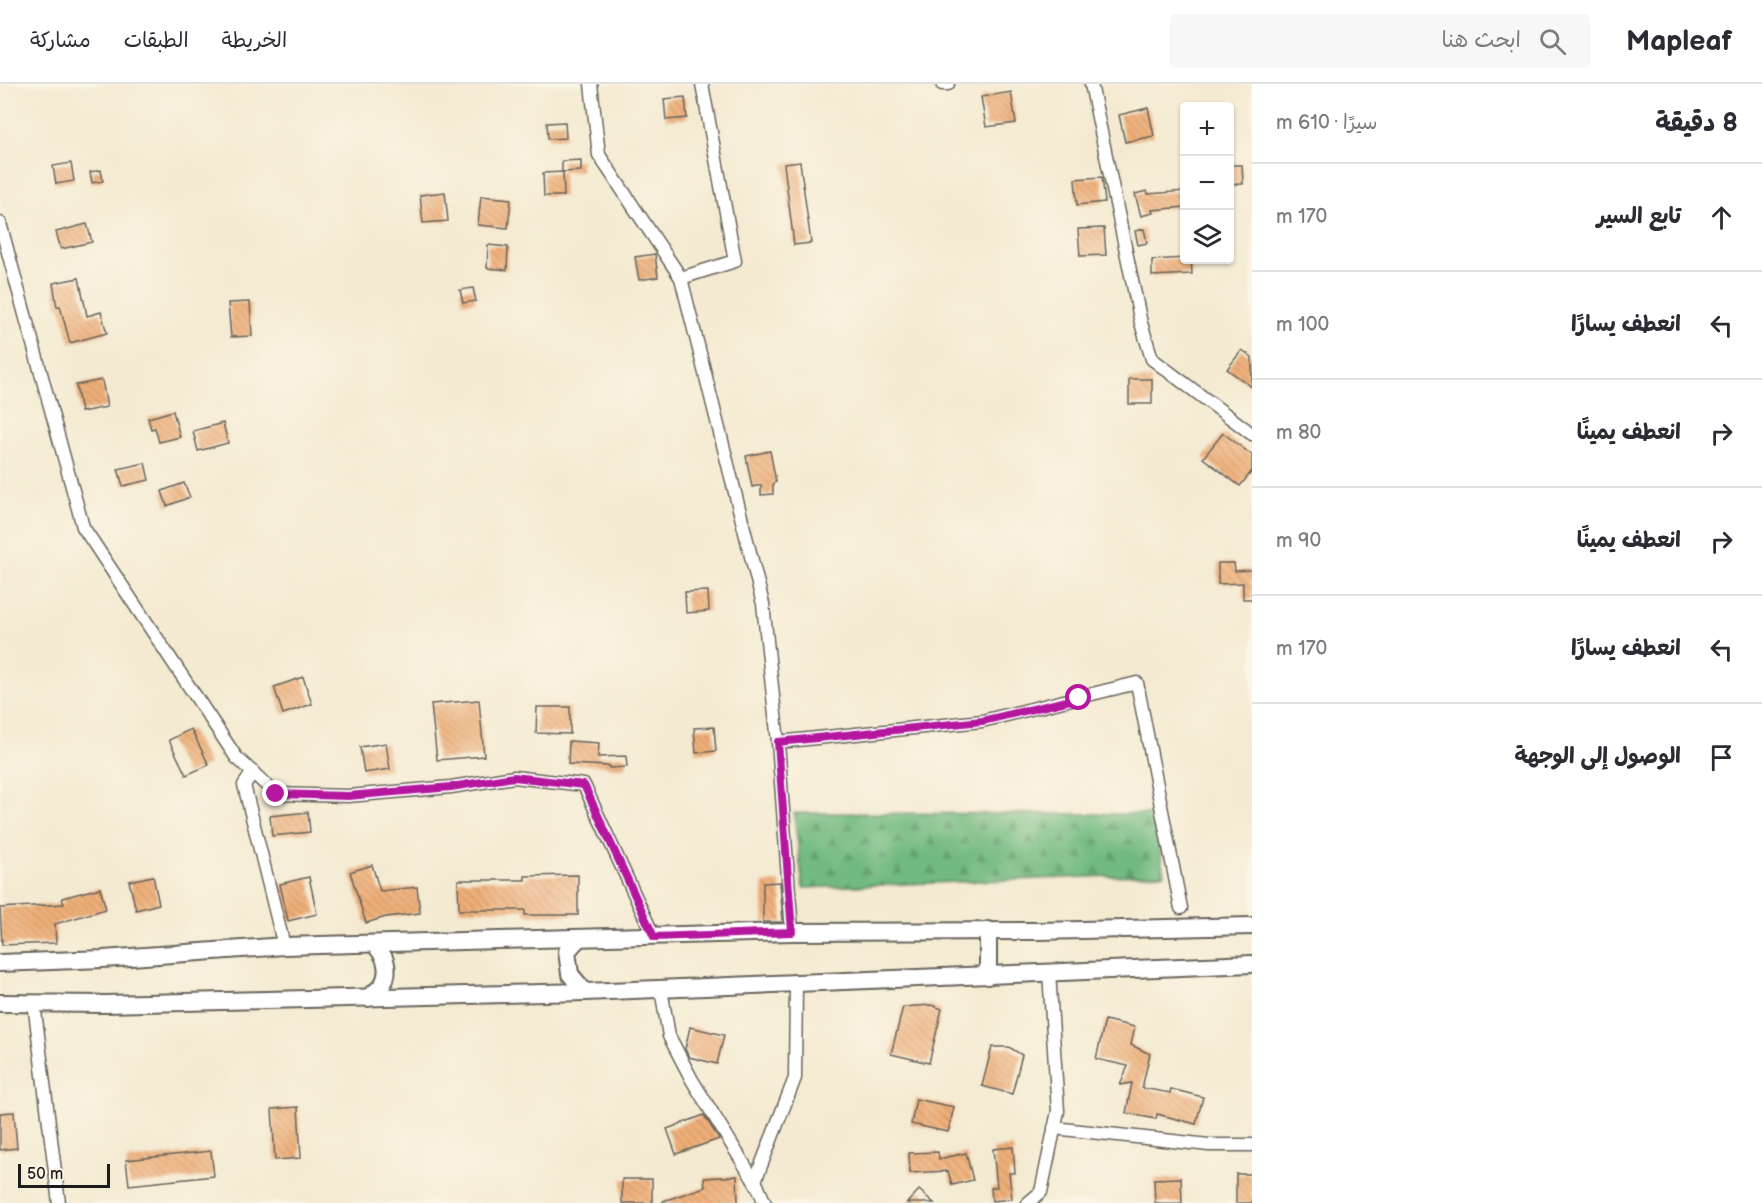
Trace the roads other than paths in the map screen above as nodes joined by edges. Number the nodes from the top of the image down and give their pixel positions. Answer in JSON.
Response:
{"nodes":[{"id":1,"x":591,"y":84,"type":"edge"},
{"id":2,"x":702,"y":84,"type":"edge"},
{"id":3,"x":942,"y":84,"type":"edge"},
{"id":4,"x":948,"y":84,"type":"edge"},
{"id":5,"x":1091,"y":84,"type":"edge"},
{"id":6,"x":0,"y":223,"type":"edge"},
{"id":7,"x":681,"y":278,"type":"junction"},
{"id":8,"x":1252,"y":434,"type":"edge"},
{"id":9,"x":778,"y":742,"type":"junction"},
{"id":10,"x":253,"y":772,"type":"junction"},
{"id":11,"x":1181,"y":908,"type":"dead end"},
{"id":12,"x":1252,"y":926,"type":"edge"},
{"id":13,"x":988,"y":930,"type":"junction"},
{"id":14,"x":792,"y":932,"type":"junction"},
{"id":15,"x":654,"y":937,"type":"junction"},
{"id":16,"x":578,"y":939,"type":"junction"},
{"id":17,"x":374,"y":944,"type":"junction"},
{"id":18,"x":284,"y":946,"type":"junction"},
{"id":19,"x":0,"y":963,"type":"edge"},
{"id":20,"x":1252,"y":964,"type":"edge"},
{"id":21,"x":1049,"y":972,"type":"junction"},
{"id":22,"x":988,"y":976,"type":"junction"},
{"id":23,"x":796,"y":984,"type":"junction"},
{"id":24,"x":661,"y":989,"type":"junction"},
{"id":25,"x":585,"y":992,"type":"junction"},
{"id":26,"x":368,"y":998,"type":"junction"},
{"id":27,"x":0,"y":1003,"type":"edge"},
{"id":28,"x":34,"y":1003,"type":"junction"},
{"id":29,"x":1054,"y":1128,"type":"junction"},
{"id":30,"x":1252,"y":1145,"type":"edge"},
{"id":31,"x":758,"y":1188,"type":"junction"},
{"id":32,"x":59,"y":1203,"type":"edge"},
{"id":33,"x":765,"y":1203,"type":"edge"},
{"id":34,"x":1028,"y":1203,"type":"edge"}],
"edges":[{"from":1,"to":7,"type":"street"},
{"from":2,"to":7,"type":"street"},
{"from":3,"to":4,"type":"street"},
{"from":5,"to":8,"type":"street"},
{"from":6,"to":10,"type":"street"},
{"from":7,"to":9,"type":"street"},
{"from":9,"to":11,"type":"street"},
{"from":9,"to":14,"type":"street"},
{"from":10,"to":15,"type":"street"},
{"from":10,"to":18,"type":"street"},
{"from":12,"to":13,"type":"main road"},
{"from":13,"to":14,"type":"main road"},
{"from":13,"to":22,"type":"main road"},
{"from":14,"to":15,"type":"main road"},
{"from":15,"to":16,"type":"main road"},
{"from":16,"to":17,"type":"main road"},
{"from":16,"to":25,"type":"main road"},
{"from":17,"to":18,"type":"main road"},
{"from":17,"to":26,"type":"main road"},
{"from":18,"to":19,"type":"main road"},
{"from":20,"to":21,"type":"main road"},
{"from":21,"to":22,"type":"main road"},
{"from":21,"to":29,"type":"street"},
{"from":22,"to":23,"type":"main road"},
{"from":23,"to":24,"type":"main road"},
{"from":23,"to":31,"type":"street"},
{"from":24,"to":25,"type":"main road"},
{"from":24,"to":31,"type":"street"},
{"from":25,"to":26,"type":"main road"},
{"from":26,"to":28,"type":"main road"},
{"from":27,"to":28,"type":"main road"},
{"from":28,"to":32,"type":"street"},
{"from":29,"to":30,"type":"street"},
{"from":29,"to":34,"type":"street"},
{"from":31,"to":33,"type":"street"}]}
